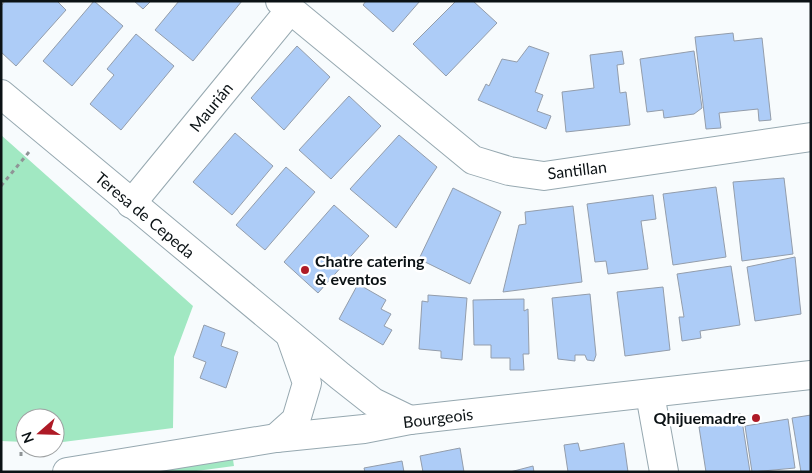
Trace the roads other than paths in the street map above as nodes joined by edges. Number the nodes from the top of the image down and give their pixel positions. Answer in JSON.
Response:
{"nodes":[{"id":1,"x":285,"y":6,"type":"edge"},
{"id":2,"x":1,"y":94,"type":"edge"},
{"id":3,"x":811,"y":137,"type":"edge"},
{"id":4,"x":131,"y":204,"type":"junction"},
{"id":5,"x":290,"y":335,"type":"junction"},
{"id":6,"x":811,"y":375,"type":"edge"},
{"id":7,"x":650,"y":394,"type":"junction"},
{"id":8,"x":410,"y":420,"type":"junction"},
{"id":9,"x":276,"y":438,"type":"junction"},
{"id":10,"x":67,"y":472,"type":"edge"},
{"id":11,"x":664,"y":472,"type":"edge"}],
"edges":[{"from":1,"to":3,"type":"street","name":"Santillan"},
{"from":1,"to":4,"type":"street","name":"Maurián"},
{"from":2,"to":4,"type":"street","name":"Teresa de Cepeda"},
{"from":4,"to":5,"type":"street","name":"Teresa de Cepeda"},
{"from":5,"to":8,"type":"street","name":"Teresa de Cepeda"},
{"from":5,"to":9,"type":"street"},
{"from":6,"to":7,"type":"street","name":"Bourgeois"},
{"from":7,"to":8,"type":"street","name":"Bourgeois"},
{"from":7,"to":11,"type":"street"},
{"from":8,"to":9,"type":"street","name":"Bourgeois"},
{"from":9,"to":10,"type":"street","name":"Bourgeois"}]}
